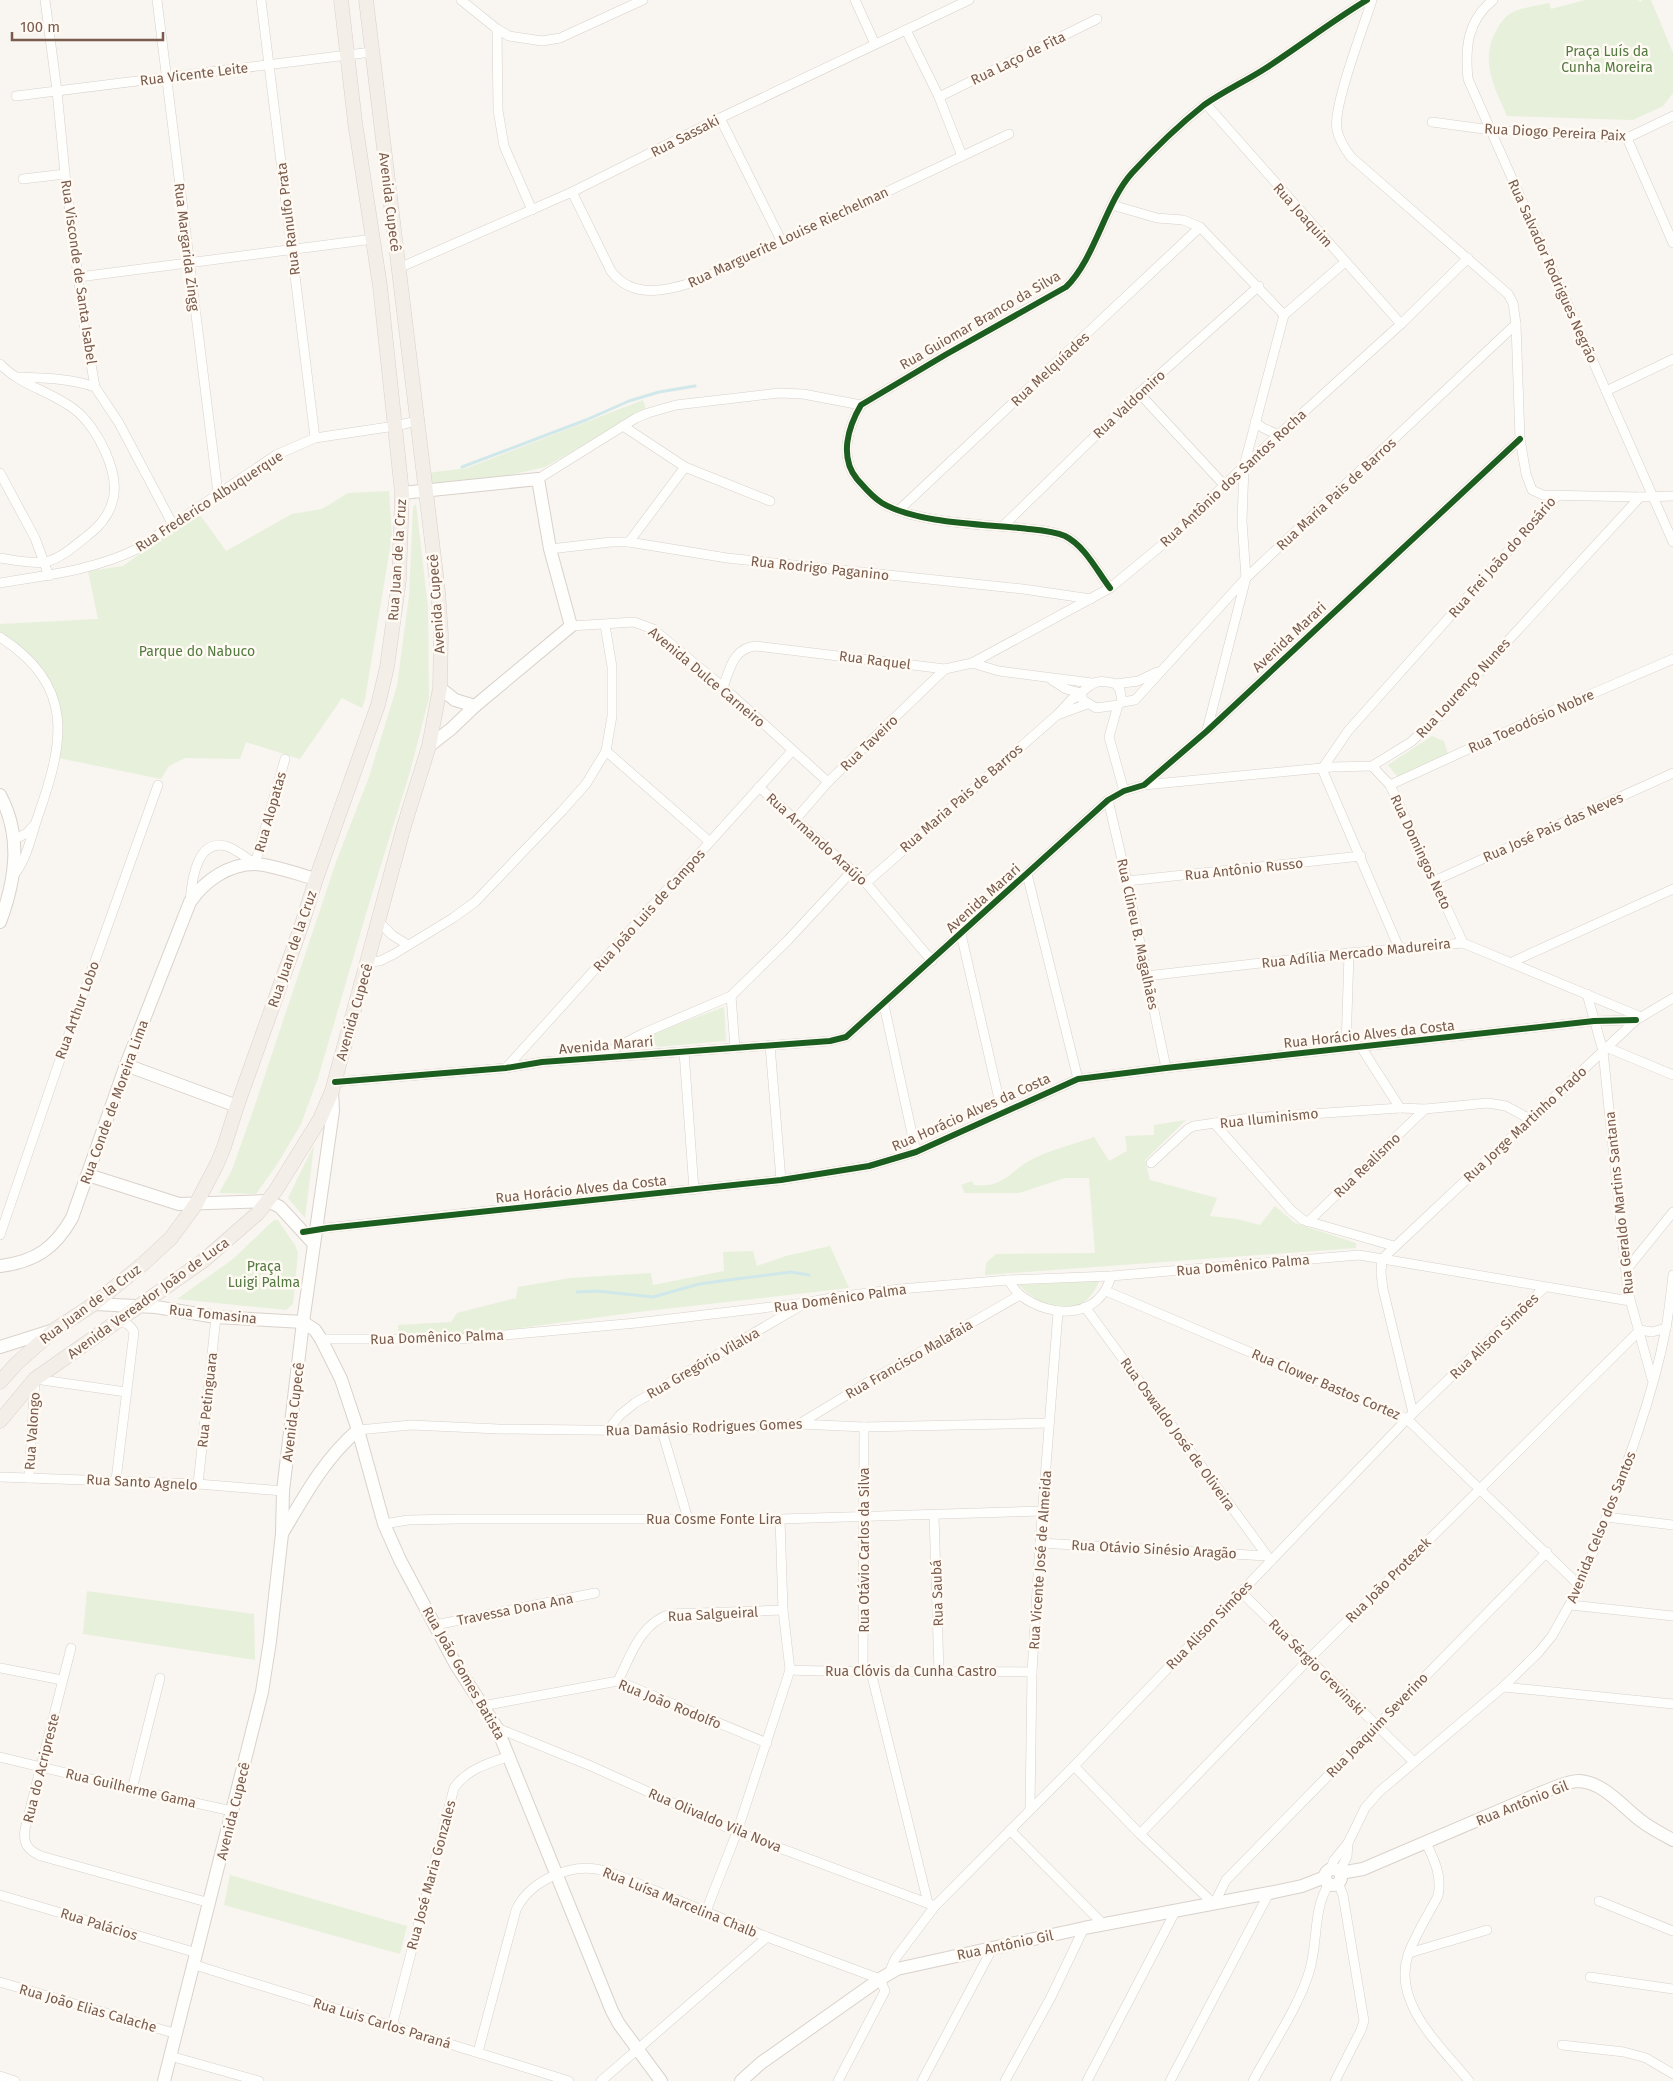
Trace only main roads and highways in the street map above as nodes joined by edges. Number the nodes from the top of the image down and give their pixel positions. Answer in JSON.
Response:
{"nodes":[{"id":1,"x":341,"y":0,"type":"edge"},
{"id":2,"x":366,"y":0,"type":"edge"},
{"id":3,"x":395,"y":426,"type":"joint"},
{"id":4,"x":334,"y":1086,"type":"joint"},
{"id":5,"x":0,"y":1382,"type":"edge"},
{"id":6,"x":0,"y":1421,"type":"edge"}],
"edges":[{"from":1,"to":3,"type":"main road","name":"Avenida Cupecê"},
{"from":2,"to":4,"type":"main road","name":"Avenida Cupecê"},
{"from":3,"to":5,"type":"main road","name":"Rua Juan de la Cruz"},
{"from":4,"to":6,"type":"main road","name":"Avenida Vereador João de Luca"}]}
